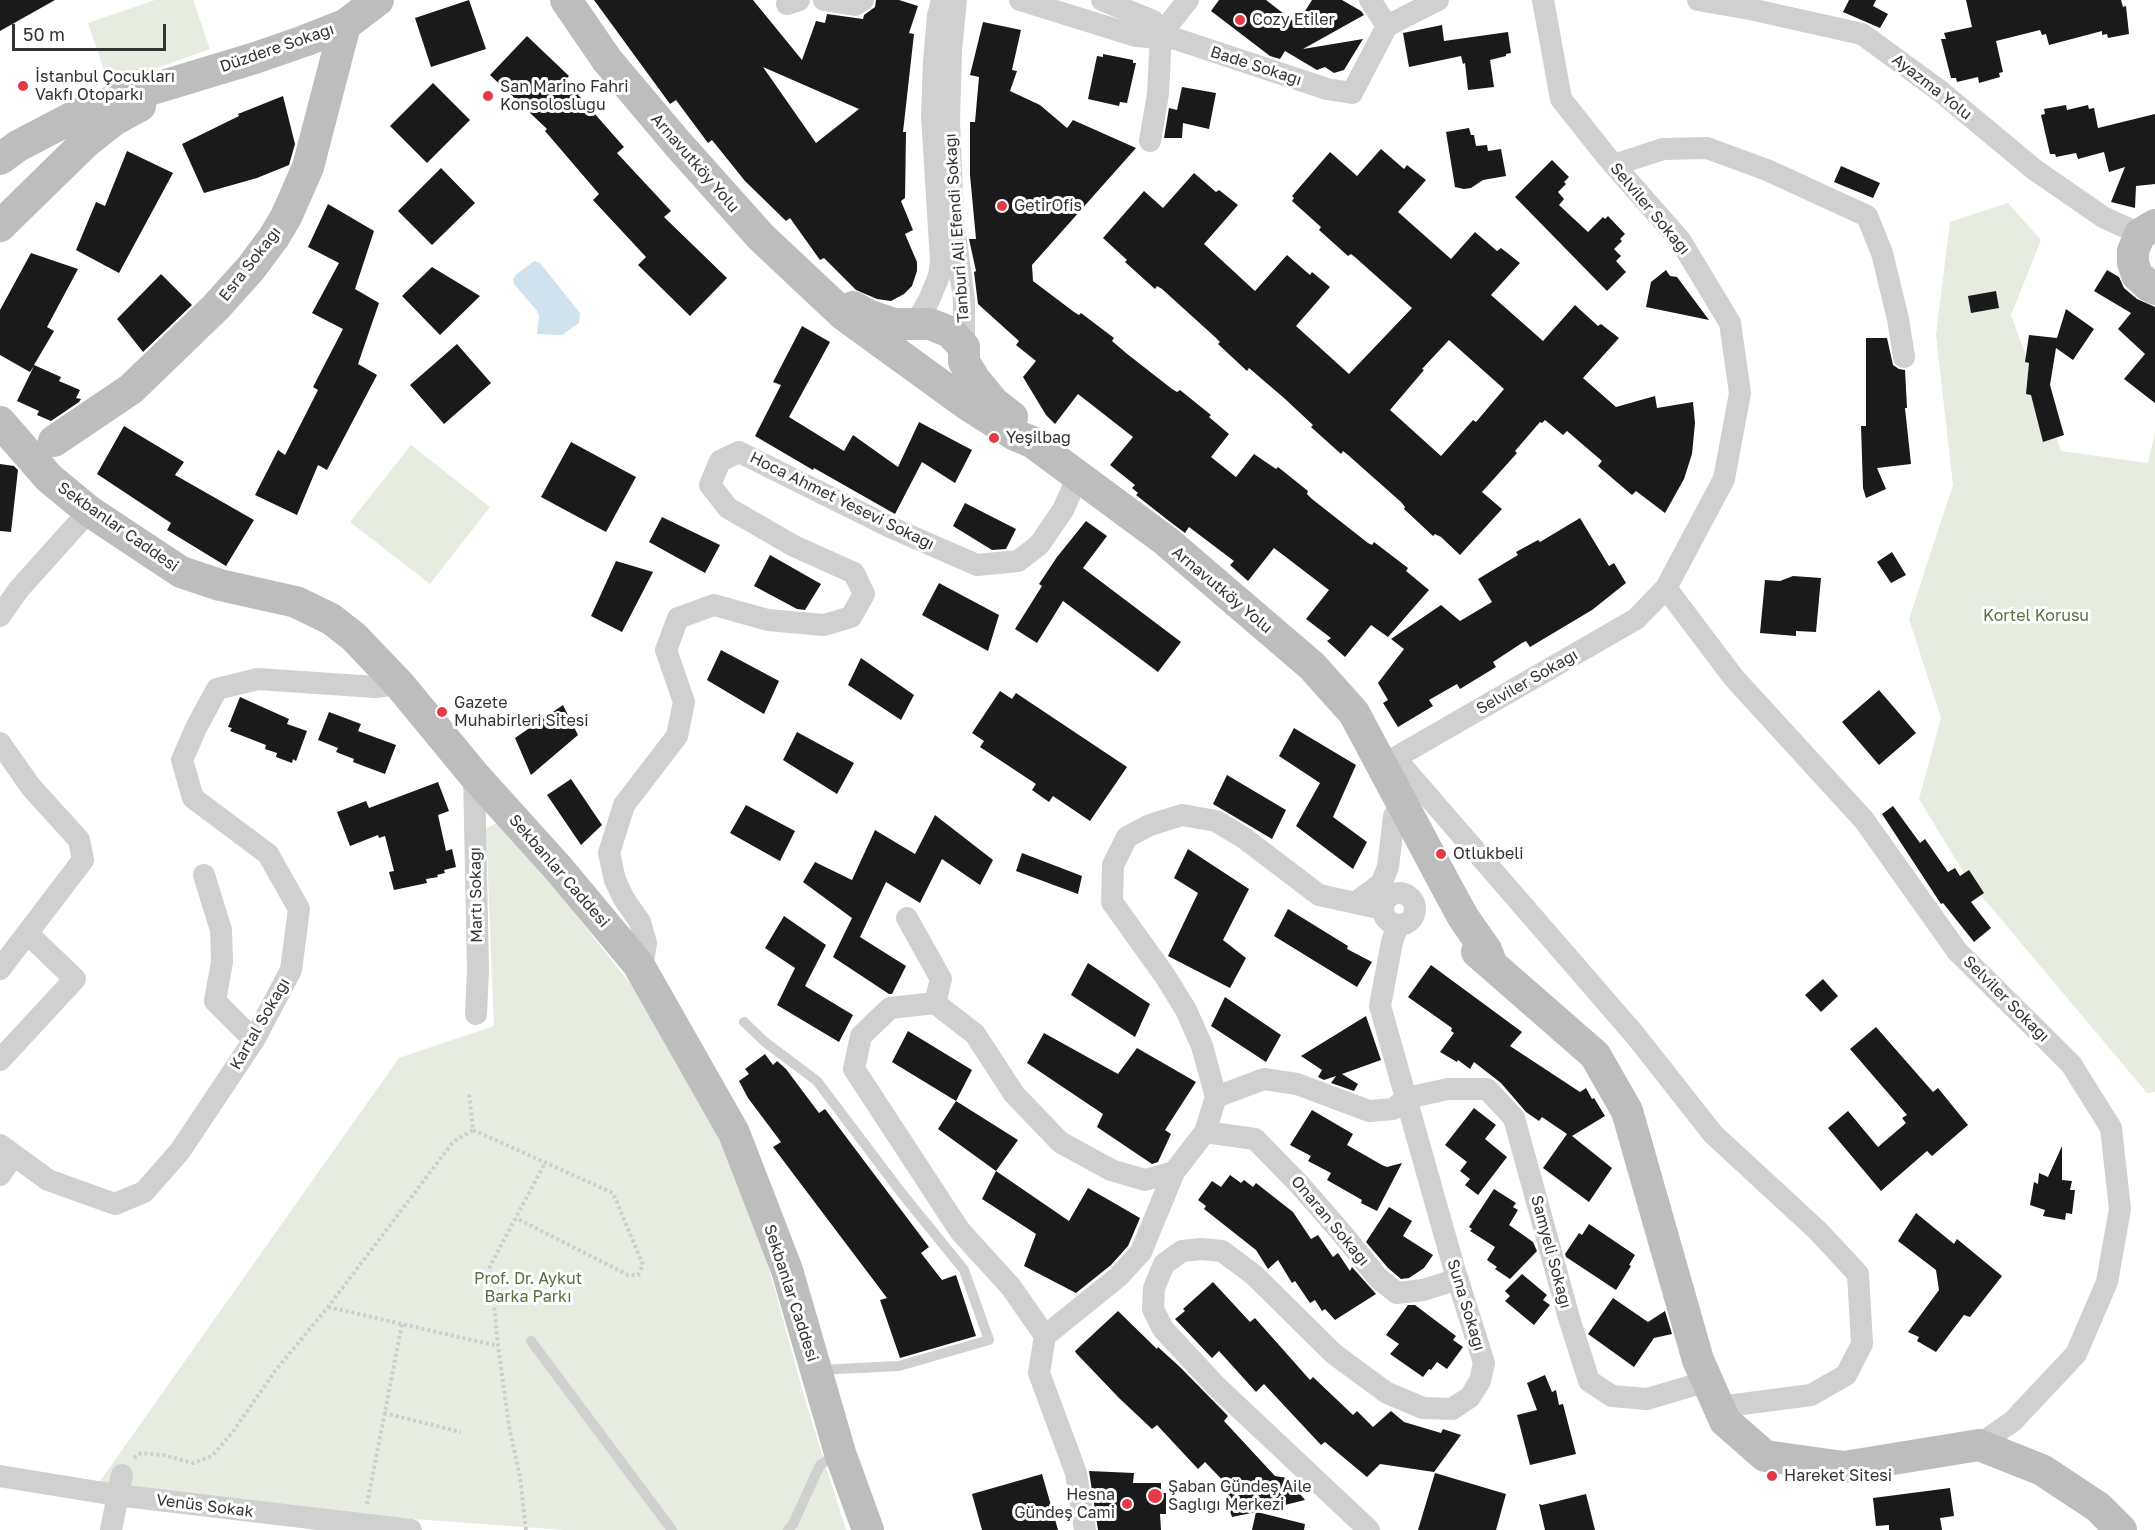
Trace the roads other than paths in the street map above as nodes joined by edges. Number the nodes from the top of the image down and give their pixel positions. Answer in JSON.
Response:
{"nodes":[{"id":1,"x":378,"y":0,"type":"edge"},
{"id":2,"x":566,"y":0,"type":"edge"},
{"id":3,"x":824,"y":0,"type":"edge"},
{"id":4,"x":863,"y":0,"type":"edge"},
{"id":5,"x":942,"y":0,"type":"edge"},
{"id":6,"x":956,"y":0,"type":"edge"},
{"id":7,"x":1020,"y":0,"type":"edge"},
{"id":8,"x":1102,"y":0,"type":"edge"},
{"id":9,"x":1188,"y":0,"type":"edge"},
{"id":10,"x":1370,"y":0,"type":"edge"},
{"id":11,"x":1438,"y":0,"type":"edge"},
{"id":12,"x":1543,"y":0,"type":"edge"},
{"id":13,"x":1698,"y":0,"type":"edge"},
{"id":14,"x":345,"y":25,"type":"junction"},
{"id":15,"x":1387,"y":26,"type":"junction"},
{"id":16,"x":1161,"y":34,"type":"junction"},
{"id":17,"x":208,"y":72,"type":"junction"},
{"id":18,"x":1150,"y":141,"type":"dead end"},
{"id":19,"x":0,"y":159,"type":"edge"},
{"id":20,"x":1614,"y":165,"type":"junction"},
{"id":21,"x":0,"y":226,"type":"edge"},
{"id":22,"x":2148,"y":230,"type":"edge"},
{"id":23,"x":815,"y":286,"type":"junction"},
{"id":24,"x":2155,"y":289,"type":"edge"},
{"id":25,"x":915,"y":324,"type":"junction"},
{"id":26,"x":964,"y":355,"type":"junction"},
{"id":27,"x":1904,"y":357,"type":"dead end"},
{"id":28,"x":907,"y":362,"type":"junction"},
{"id":29,"x":932,"y":380,"type":"junction"},
{"id":30,"x":6,"y":429,"type":"edge"},
{"id":31,"x":54,"y":441,"type":"junction"},
{"id":32,"x":1032,"y":442,"type":"junction"},
{"id":33,"x":1078,"y":476,"type":"junction"},
{"id":34,"x":50,"y":478,"type":"junction"},
{"id":35,"x":89,"y":511,"type":"junction"},
{"id":36,"x":1666,"y":588,"type":"junction"},
{"id":37,"x":0,"y":616,"type":"edge"},
{"id":38,"x":399,"y":684,"type":"junction"},
{"id":39,"x":0,"y":743,"type":"edge"},
{"id":40,"x":1388,"y":762,"type":"junction"},
{"id":41,"x":474,"y":775,"type":"junction"},
{"id":42,"x":1394,"y":816,"type":"junction"},
{"id":43,"x":204,"y":875,"type":"dead end"},
{"id":44,"x":1413,"y":901,"type":"junction"},
{"id":45,"x":1355,"y":903,"type":"junction"},
{"id":46,"x":907,"y":918,"type":"dead end"},
{"id":47,"x":27,"y":933,"type":"junction"},
{"id":48,"x":638,"y":964,"type":"junction"},
{"id":49,"x":0,"y":969,"type":"edge"},
{"id":50,"x":935,"y":1004,"type":"junction"},
{"id":51,"x":476,"y":1014,"type":"dead end"},
{"id":52,"x":744,"y":1022,"type":"dead end"},
{"id":53,"x":254,"y":1040,"type":"junction"},
{"id":54,"x":0,"y":1060,"type":"edge"},
{"id":55,"x":1216,"y":1097,"type":"junction"},
{"id":56,"x":1407,"y":1098,"type":"junction"},
{"id":57,"x":1205,"y":1132,"type":"junction"},
{"id":58,"x":6,"y":1151,"type":"edge"},
{"id":59,"x":1174,"y":1172,"type":"junction"},
{"id":60,"x":0,"y":1175,"type":"edge"},
{"id":61,"x":1141,"y":1252,"type":"junction"},
{"id":62,"x":1164,"y":1264,"type":"junction"},
{"id":63,"x":1458,"y":1279,"type":"junction"},
{"id":64,"x":1046,"y":1336,"type":"junction"},
{"id":65,"x":531,"y":1341,"type":"dead end"},
{"id":66,"x":816,"y":1370,"type":"junction"},
{"id":67,"x":1713,"y":1394,"type":"junction"},
{"id":68,"x":1979,"y":1445,"type":"junction"},
{"id":69,"x":840,"y":1453,"type":"junction"},
{"id":70,"x":0,"y":1476,"type":"edge"},
{"id":71,"x":119,"y":1485,"type":"junction"},
{"id":72,"x":377,"y":1528,"type":"edge"},
{"id":73,"x":111,"y":1530,"type":"edge"},
{"id":74,"x":411,"y":1530,"type":"edge"},
{"id":75,"x":672,"y":1530,"type":"edge"},
{"id":76,"x":788,"y":1530,"type":"edge"},
{"id":77,"x":868,"y":1530,"type":"edge"},
{"id":78,"x":1085,"y":1530,"type":"edge"},
{"id":79,"x":1369,"y":1530,"type":"edge"},
{"id":80,"x":2121,"y":1530,"type":"edge"}],
"edges":[{"from":1,"to":14,"type":"main road"},
{"from":2,"to":23,"type":"main road","name":"Arnavutköy Yolu"},
{"from":3,"to":4,"type":"street"},
{"from":5,"to":25,"type":"street","name":"Tanburi Ali Efendi Sokağı"},
{"from":6,"to":26,"type":"street","name":"Tanburi Ali Efendi Sokağı"},
{"from":7,"to":16,"type":"street","name":"Bade Sokağı"},
{"from":8,"to":16,"type":"street","name":"Bade Sokağı"},
{"from":9,"to":16,"type":"street"},
{"from":10,"to":15,"type":"street"},
{"from":11,"to":15,"type":"street"},
{"from":12,"to":20,"type":"street","name":"Selviler Sokağı"},
{"from":13,"to":22,"type":"street","name":"Ayazma Yolu"},
{"from":14,"to":17,"type":"main road","name":"Düzdere Sokağı"},
{"from":14,"to":31,"type":"main road","name":"Esra Sokağı"},
{"from":15,"to":16,"type":"street","name":"Bade Sokağı"},
{"from":16,"to":18,"type":"street"},
{"from":17,"to":19,"type":"main road"},
{"from":17,"to":21,"type":"main road"},
{"from":20,"to":27,"type":"street"},
{"from":20,"to":36,"type":"street","name":"Selviler Sokağı"},
{"from":22,"to":24,"type":"main road"},
{"from":23,"to":25,"type":"main road"},
{"from":23,"to":28,"type":"main road"},
{"from":25,"to":26,"type":"main road"},
{"from":25,"to":28,"type":"main road"},
{"from":26,"to":29,"type":"main road"},
{"from":26,"to":32,"type":"main road"},
{"from":28,"to":29,"type":"main road"},
{"from":29,"to":32,"type":"main road"},
{"from":30,"to":31,"type":"main road"},
{"from":30,"to":34,"type":"main road","name":"Sekbanlar Caddesi"},
{"from":31,"to":34,"type":"main road"},
{"from":32,"to":33,"type":"main road","name":"Arnavutköy Yolu"},
{"from":33,"to":40,"type":"main road","name":"Arnavutköy Yolu"},
{"from":33,"to":48,"type":"street","name":"Hoca Ahmet Yesevi Sokağı"},
{"from":34,"to":35,"type":"main road","name":"Sekbanlar Caddesi"},
{"from":35,"to":37,"type":"street"},
{"from":35,"to":38,"type":"main road","name":"Sekbanlar Caddesi"},
{"from":36,"to":40,"type":"street","name":"Selviler Sokağı"},
{"from":36,"to":68,"type":"street","name":"Selviler Sokağı"},
{"from":38,"to":41,"type":"main road","name":"Sekbanlar Caddesi"},
{"from":38,"to":53,"type":"street","name":"Kartal Sokağı"},
{"from":39,"to":47,"type":"street"},
{"from":40,"to":42,"type":"main road"},
{"from":40,"to":44,"type":"main road"},
{"from":40,"to":67,"type":"street"},
{"from":41,"to":48,"type":"main road","name":"Sekbanlar Caddesi"},
{"from":41,"to":51,"type":"street","name":"Martı Sokağı"},
{"from":42,"to":44,"type":"main road"},
{"from":42,"to":45,"type":"street"},
{"from":43,"to":53,"type":"street"},
{"from":44,"to":45,"type":"street"},
{"from":44,"to":56,"type":"street","name":"Suna Sokağı"},
{"from":44,"to":67,"type":"main road"},
{"from":45,"to":55,"type":"street"},
{"from":46,"to":50,"type":"street"},
{"from":47,"to":49,"type":"street"},
{"from":47,"to":54,"type":"street"},
{"from":48,"to":66,"type":"main road","name":"Sekbanlar Caddesi"},
{"from":50,"to":59,"type":"street"},
{"from":50,"to":64,"type":"street"},
{"from":52,"to":66,"type":"lane"},
{"from":53,"to":58,"type":"street","name":"Kartal Sokağı"},
{"from":55,"to":56,"type":"street"},
{"from":55,"to":57,"type":"street"},
{"from":56,"to":63,"type":"street","name":"Suna Sokağı"},
{"from":56,"to":67,"type":"street","name":"Samyeli Sokağı"},
{"from":57,"to":59,"type":"street"},
{"from":57,"to":63,"type":"street","name":"Onaran Sokağı"},
{"from":58,"to":60,"type":"street"},
{"from":59,"to":61,"type":"street"},
{"from":61,"to":62,"type":"street"},
{"from":61,"to":64,"type":"street"},
{"from":62,"to":63,"type":"street","name":"Suna Sokağı"},
{"from":62,"to":79,"type":"street"},
{"from":64,"to":78,"type":"street"},
{"from":65,"to":75,"type":"lane"},
{"from":66,"to":69,"type":"main road","name":"Sekbanlar Caddesi"},
{"from":67,"to":68,"type":"main road"},
{"from":68,"to":80,"type":"main road"},
{"from":69,"to":76,"type":"lane"},
{"from":69,"to":77,"type":"main road","name":"Sekbanlar Caddesi"},
{"from":70,"to":71,"type":"street","name":"Venüs Sokak"},
{"from":71,"to":72,"type":"street","name":"Venüs Sokak"},
{"from":71,"to":73,"type":"street"},
{"from":72,"to":74,"type":"street","name":"Venüs Sokak"}]}
